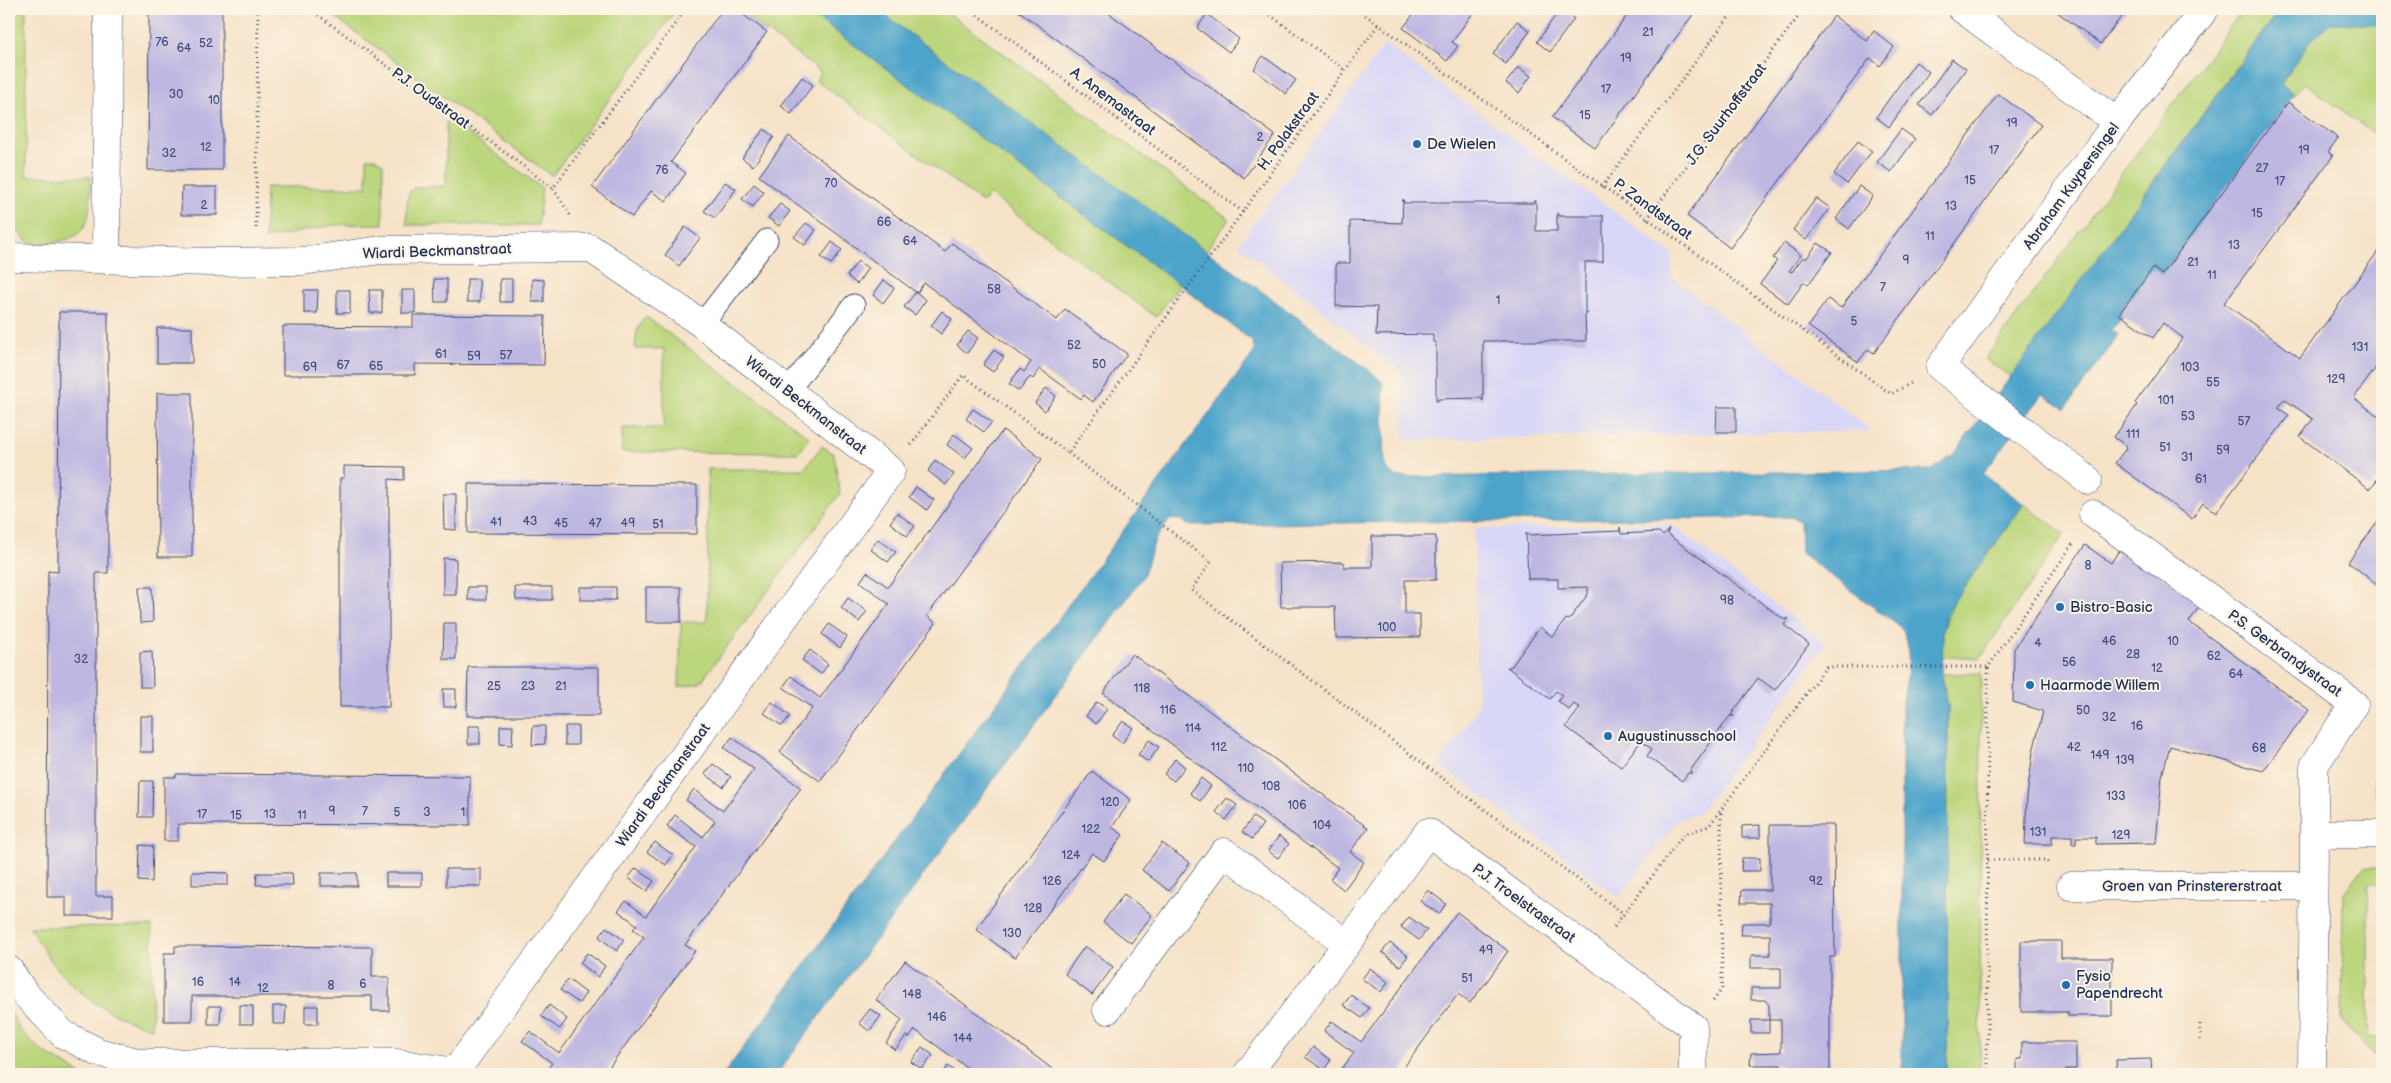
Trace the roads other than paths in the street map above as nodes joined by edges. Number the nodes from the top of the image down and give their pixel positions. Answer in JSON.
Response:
{"nodes":[{"id":1,"x":108,"y":9,"type":"edge"},
{"id":2,"x":1962,"y":9,"type":"edge"},
{"id":3,"x":2205,"y":9,"type":"edge"},
{"id":4,"x":2117,"y":122,"type":"junction"},
{"id":5,"x":767,"y":240,"type":"dead end"},
{"id":6,"x":9,"y":257,"type":"edge"},
{"id":7,"x":106,"y":260,"type":"junction"},
{"id":8,"x":854,"y":305,"type":"dead end"},
{"id":9,"x":702,"y":324,"type":"junction"},
{"id":10,"x":788,"y":391,"type":"junction"},
{"id":11,"x":2088,"y":480,"type":"dead end"},
{"id":12,"x":2093,"y":514,"type":"road end"},
{"id":13,"x":2314,"y":834,"type":"junction"},
{"id":14,"x":2382,"y":834,"type":"edge"},
{"id":15,"x":2071,"y":886,"type":"road end"},
{"id":16,"x":2313,"y":886,"type":"junction"},
{"id":17,"x":1347,"y":944,"type":"junction"},
{"id":18,"x":9,"y":970,"type":"edge"},
{"id":19,"x":1107,"y":1010,"type":"dead end"},
{"id":20,"x":457,"y":1073,"type":"edge"},
{"id":21,"x":1247,"y":1074,"type":"edge"},
{"id":22,"x":1693,"y":1074,"type":"edge"},
{"id":23,"x":2312,"y":1074,"type":"edge"}],
"edges":[{"from":1,"to":7,"type":"street"},
{"from":2,"to":4,"type":"street"},
{"from":3,"to":4,"type":"street","name":"Abraham Kuypersingel"},
{"from":4,"to":11,"type":"street","name":"Abraham Kuypersingel"},
{"from":5,"to":9,"type":"lane"},
{"from":6,"to":7,"type":"street","name":"Wiardi Beckmanstraat"},
{"from":7,"to":9,"type":"street","name":"Wiardi Beckmanstraat"},
{"from":8,"to":10,"type":"lane"},
{"from":9,"to":10,"type":"street","name":"Wiardi Beckmanstraat"},
{"from":10,"to":20,"type":"street","name":"Wiardi Beckmanstraat"},
{"from":12,"to":13,"type":"street","name":"P.S. Gerbrandystraat"},
{"from":13,"to":14,"type":"street"},
{"from":13,"to":16,"type":"street"},
{"from":15,"to":16,"type":"street","name":"Groen van Prinstererstraat"},
{"from":16,"to":23,"type":"street"},
{"from":17,"to":19,"type":"street"},
{"from":17,"to":21,"type":"street","name":"P.J. Troelstrastraat"},
{"from":17,"to":22,"type":"street","name":"P.J. Troelstrastraat"},
{"from":18,"to":20,"type":"street"}]}
